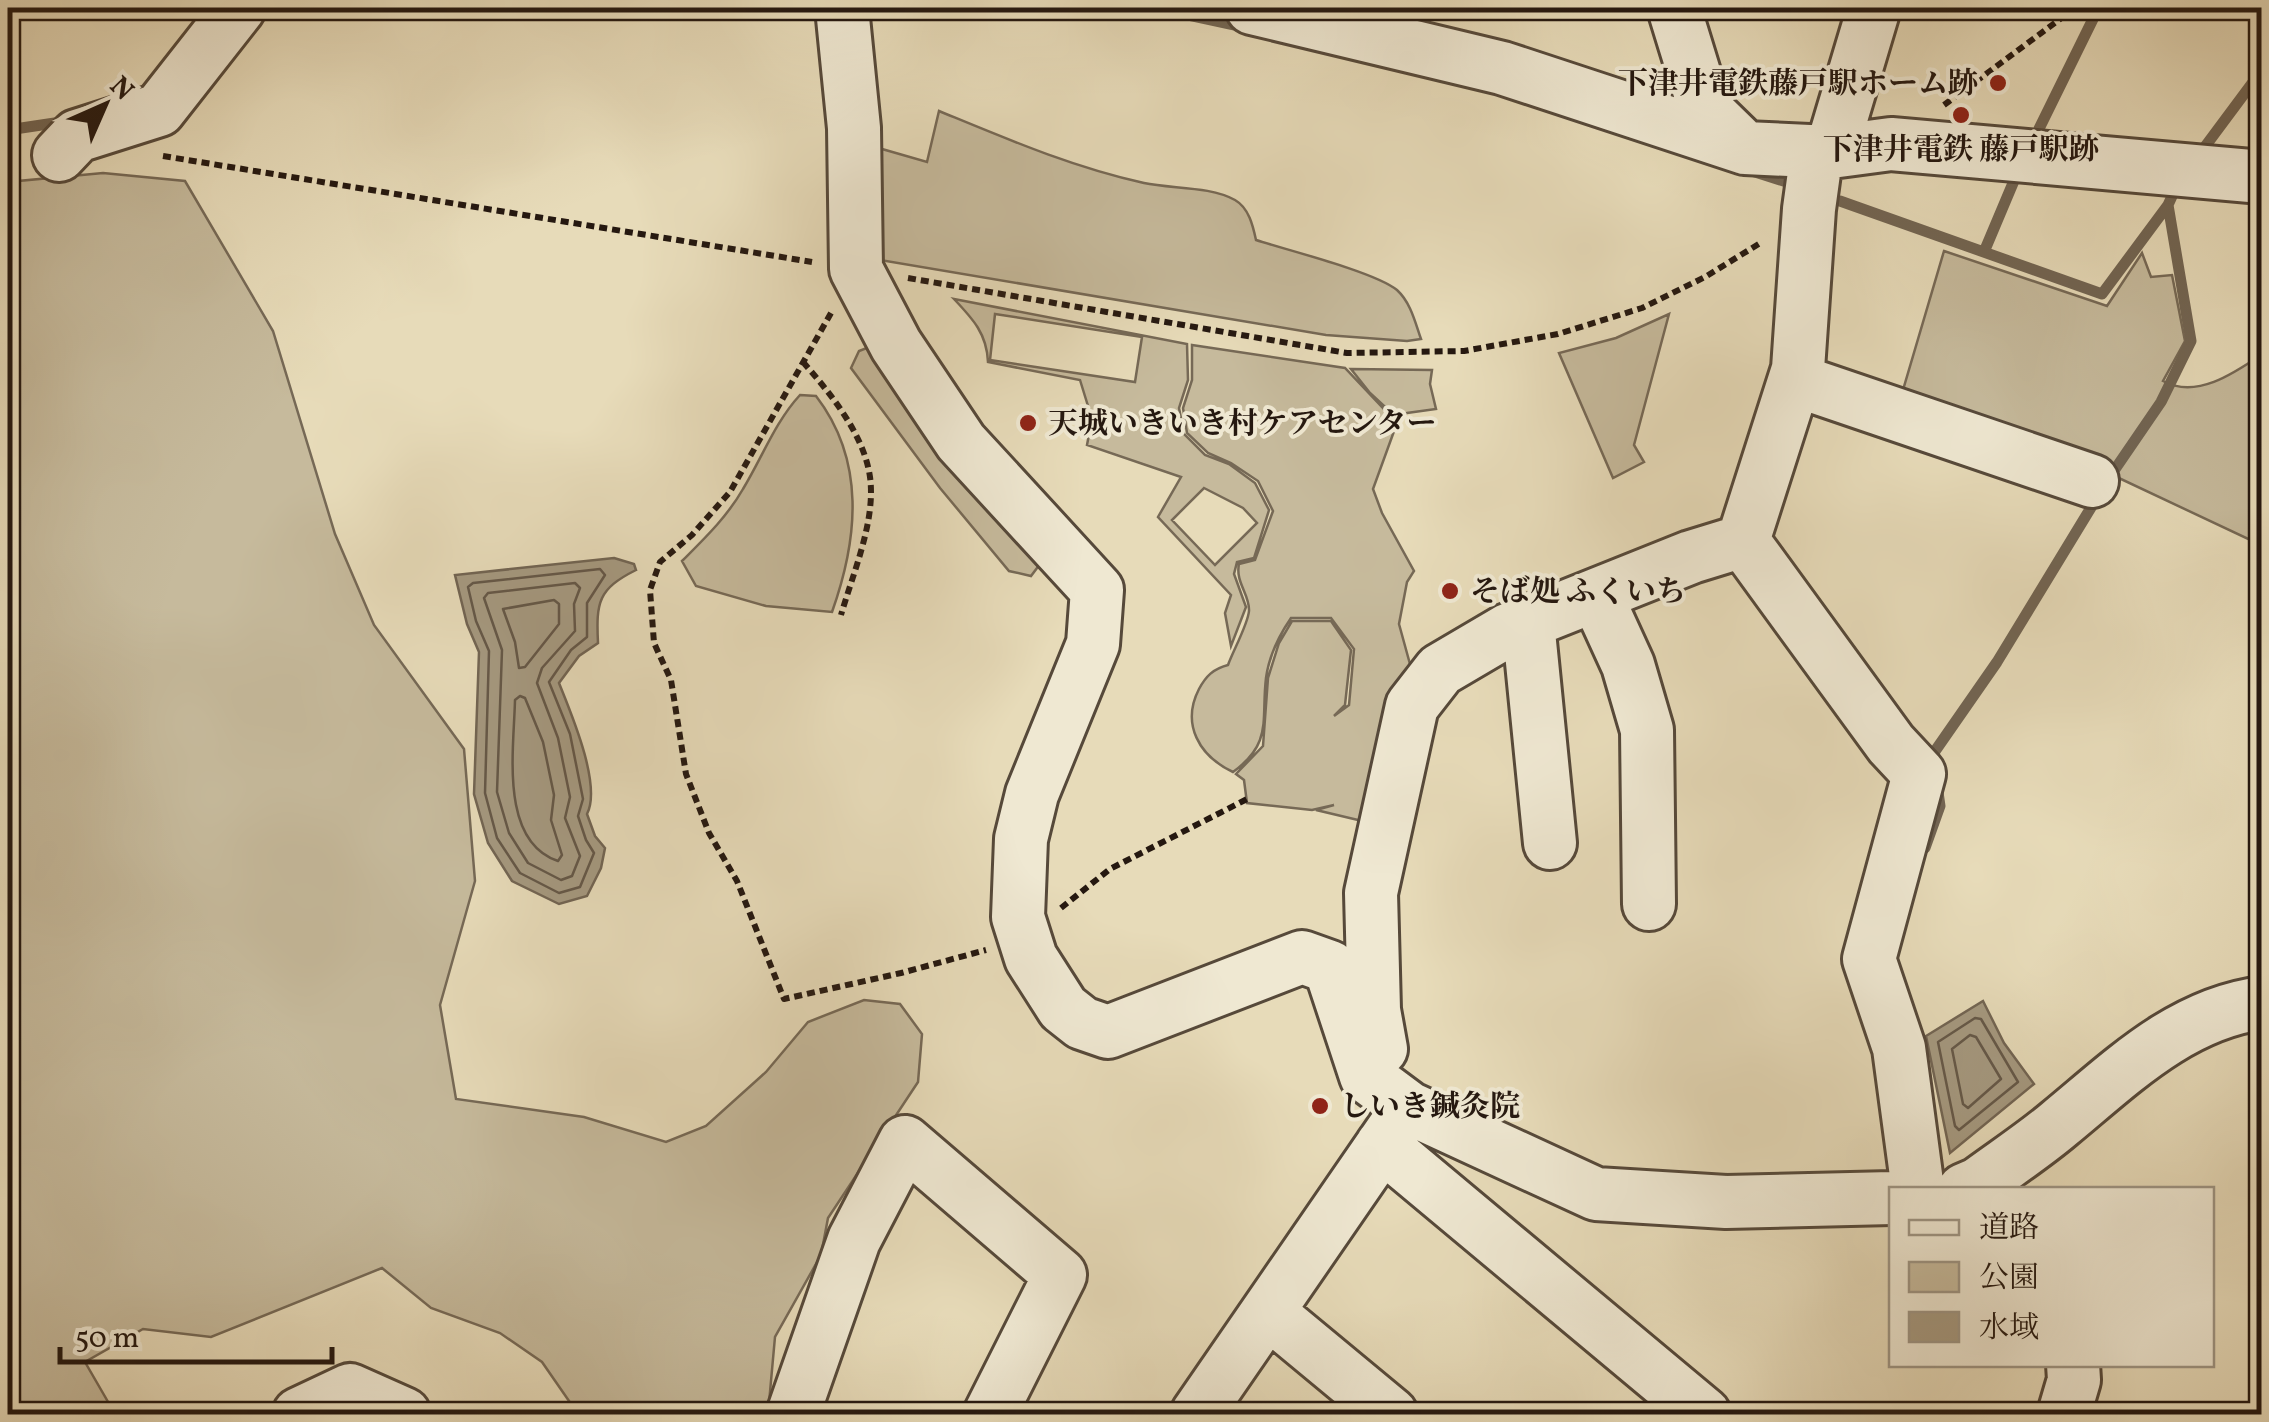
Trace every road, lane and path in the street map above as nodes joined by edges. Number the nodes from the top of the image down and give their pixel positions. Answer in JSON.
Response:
{"nodes":[{"id":1,"x":239,"y":8,"type":"edge"},
{"id":2,"x":842,"y":8,"type":"edge"},
{"id":3,"x":1252,"y":8,"type":"edge"},
{"id":4,"x":1674,"y":8,"type":"edge"},
{"id":5,"x":1874,"y":8,"type":"edge"},
{"id":6,"x":2075,"y":8,"type":"edge"},
{"id":7,"x":1892,"y":144,"type":"junction"},
{"id":8,"x":1744,"y":148,"type":"junction"},
{"id":9,"x":1824,"y":151,"type":"junction"},
{"id":10,"x":60,"y":155,"type":"dead end"},
{"id":11,"x":145,"y":155,"type":"dead end"},
{"id":12,"x":2262,"y":177,"type":"edge"},
{"id":13,"x":1810,"y":209,"type":"junction"},
{"id":14,"x":856,"y":269,"type":"junction"},
{"id":15,"x":802,"y":362,"type":"junction"},
{"id":16,"x":1795,"y":380,"type":"junction"},
{"id":17,"x":2092,"y":481,"type":"dead end"},
{"id":18,"x":1743,"y":541,"type":"junction"},
{"id":19,"x":1596,"y":595,"type":"junction"},
{"id":20,"x":841,"y":615,"type":"dead end"},
{"id":21,"x":1528,"y":622,"type":"junction"},
{"id":22,"x":1251,"y":796,"type":"dead end"},
{"id":23,"x":1550,"y":843,"type":"dead end"},
{"id":24,"x":1650,"y":904,"type":"dead end"},
{"id":25,"x":1022,"y":940,"type":"junction"},
{"id":26,"x":2262,"y":1003,"type":"edge"},
{"id":27,"x":1394,"y":1115,"type":"junction"},
{"id":28,"x":2035,"y":1168,"type":"edge"},
{"id":29,"x":1918,"y":1187,"type":"edge"},
{"id":30,"x":1971,"y":1187,"type":"edge"},
{"id":31,"x":1889,"y":1198,"type":"edge"},
{"id":32,"x":1268,"y":1312,"type":"junction"},
{"id":33,"x":2074,"y":1367,"type":"edge"},
{"id":34,"x":299,"y":1414,"type":"edge"},
{"id":35,"x":404,"y":1414,"type":"edge"},
{"id":36,"x":792,"y":1414,"type":"edge"},
{"id":37,"x":990,"y":1414,"type":"edge"},
{"id":38,"x":1197,"y":1414,"type":"edge"},
{"id":39,"x":1391,"y":1414,"type":"edge"},
{"id":40,"x":1704,"y":1414,"type":"edge"},
{"id":41,"x":2064,"y":1414,"type":"edge"}],
"edges":[{"from":1,"to":10,"type":"street"},
{"from":2,"to":14,"type":"street"},
{"from":3,"to":8,"type":"street"},
{"from":4,"to":8,"type":"street"},
{"from":5,"to":9,"type":"street"},
{"from":6,"to":7,"type":"path"},
{"from":7,"to":9,"type":"street"},
{"from":7,"to":12,"type":"street"},
{"from":8,"to":9,"type":"street"},
{"from":9,"to":13,"type":"street"},
{"from":11,"to":14,"type":"path"},
{"from":13,"to":14,"type":"path"},
{"from":13,"to":16,"type":"street"},
{"from":14,"to":15,"type":"path"},
{"from":14,"to":25,"type":"street"},
{"from":15,"to":20,"type":"path"},
{"from":15,"to":25,"type":"path"},
{"from":16,"to":17,"type":"street"},
{"from":16,"to":18,"type":"street"},
{"from":18,"to":19,"type":"street"},
{"from":18,"to":29,"type":"street"},
{"from":19,"to":21,"type":"street"},
{"from":19,"to":24,"type":"street"},
{"from":21,"to":23,"type":"street"},
{"from":21,"to":27,"type":"street"},
{"from":22,"to":25,"type":"path"},
{"from":25,"to":27,"type":"street"},
{"from":26,"to":28,"type":"street"},
{"from":27,"to":31,"type":"street"},
{"from":27,"to":32,"type":"street"},
{"from":27,"to":40,"type":"street"},
{"from":28,"to":30,"type":"street"},
{"from":32,"to":38,"type":"street"},
{"from":32,"to":39,"type":"street"},
{"from":33,"to":41,"type":"street"},
{"from":34,"to":35,"type":"street"},
{"from":36,"to":37,"type":"street"}]}
